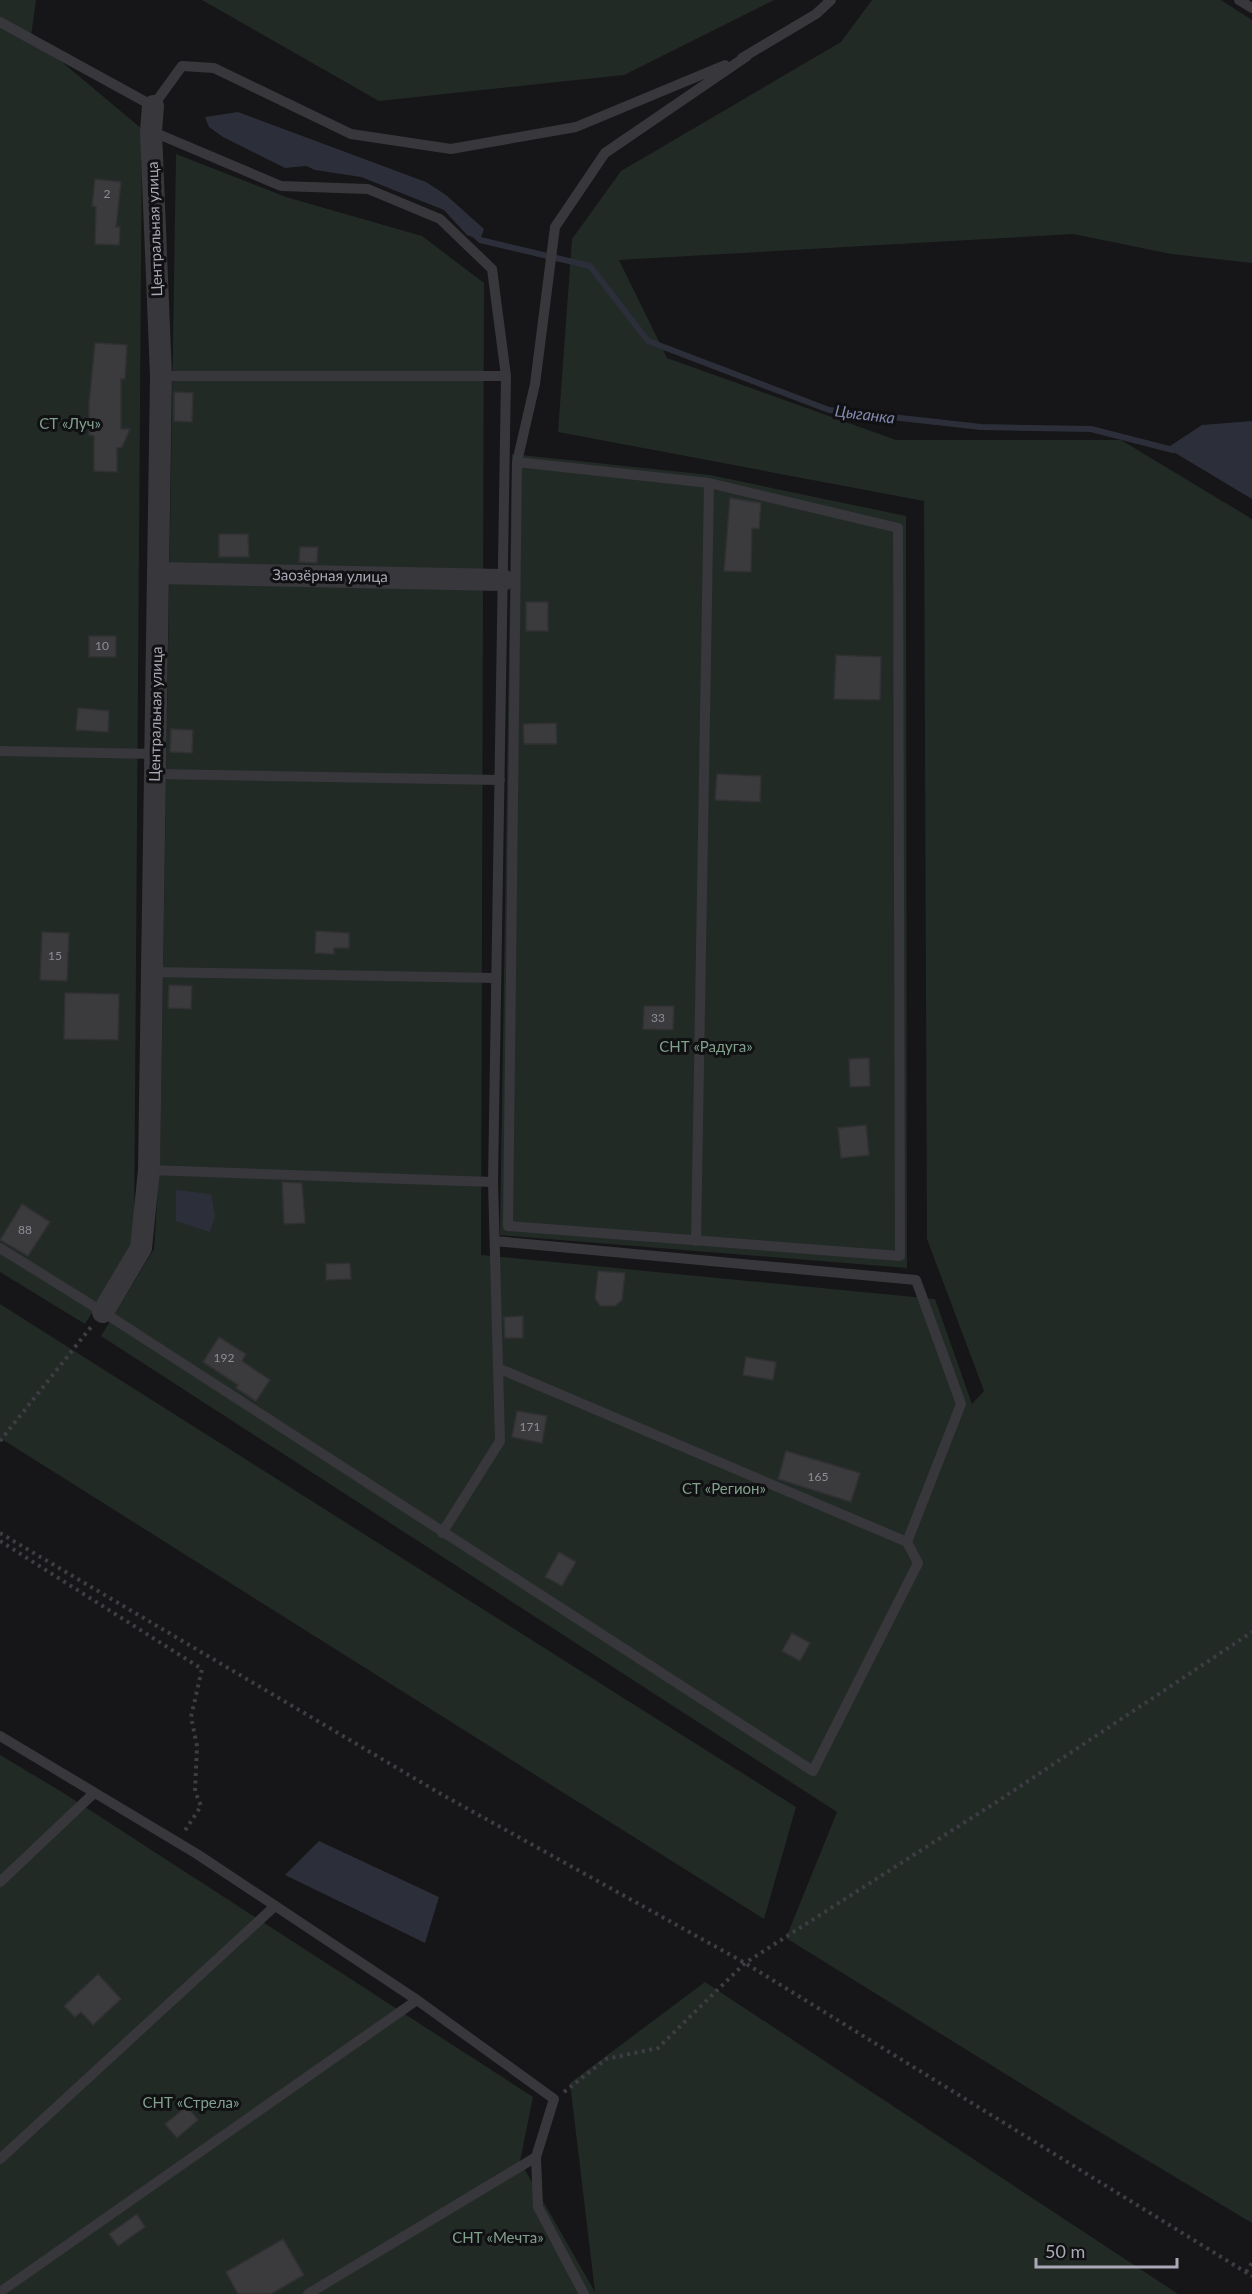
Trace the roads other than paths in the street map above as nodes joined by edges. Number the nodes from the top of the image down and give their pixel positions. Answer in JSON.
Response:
{"nodes":[{"id":1,"x":831,"y":0,"type":"edge"},
{"id":2,"x":1239,"y":0,"type":"edge"},
{"id":3,"x":1252,"y":8,"type":"edge"},
{"id":4,"x":0,"y":22,"type":"edge"},
{"id":5,"x":747,"y":56,"type":"junction"},
{"id":6,"x":153,"y":106,"type":"junction"},
{"id":7,"x":150,"y":131,"type":"junction"},
{"id":8,"x":161,"y":376,"type":"junction"},
{"id":9,"x":506,"y":376,"type":"junction"},
{"id":10,"x":517,"y":462,"type":"junction"},
{"id":11,"x":709,"y":483,"type":"junction"},
{"id":12,"x":158,"y":573,"type":"junction"},
{"id":13,"x":502,"y":580,"type":"junction"},
{"id":14,"x":0,"y":751,"type":"edge"},
{"id":15,"x":155,"y":764,"type":"junction"},
{"id":16,"x":500,"y":780,"type":"junction"},
{"id":17,"x":152,"y":972,"type":"junction"},
{"id":18,"x":496,"y":978,"type":"junction"},
{"id":19,"x":149,"y":1170,"type":"junction"},
{"id":20,"x":493,"y":1182,"type":"junction"},
{"id":21,"x":696,"y":1241,"type":"junction"},
{"id":22,"x":495,"y":1242,"type":"junction"},
{"id":23,"x":0,"y":1248,"type":"edge"},
{"id":24,"x":103,"y":1312,"type":"junction"},
{"id":25,"x":498,"y":1368,"type":"junction"},
{"id":26,"x":442,"y":1533,"type":"junction"},
{"id":27,"x":906,"y":1542,"type":"junction"},
{"id":28,"x":0,"y":1737,"type":"edge"},
{"id":29,"x":94,"y":1792,"type":"junction"},
{"id":30,"x":0,"y":1882,"type":"edge"},
{"id":31,"x":275,"y":1906,"type":"junction"},
{"id":32,"x":417,"y":2000,"type":"junction"},
{"id":33,"x":536,"y":2157,"type":"junction"},
{"id":34,"x":0,"y":2158,"type":"edge"},
{"id":35,"x":0,"y":2292,"type":"edge"},
{"id":36,"x":308,"y":2294,"type":"edge"},
{"id":37,"x":584,"y":2294,"type":"edge"}],
"edges":[{"from":1,"to":5,"type":"lane"},
{"from":2,"to":3,"type":"lane"},
{"from":4,"to":6,"type":"lane"},
{"from":5,"to":6,"type":"lane"},
{"from":5,"to":10,"type":"lane"},
{"from":6,"to":7,"type":"street","name":"Центральная улица"},
{"from":7,"to":8,"type":"street","name":"Центральная улица"},
{"from":7,"to":9,"type":"lane"},
{"from":8,"to":9,"type":"lane"},
{"from":8,"to":12,"type":"street","name":"Центральная улица"},
{"from":9,"to":13,"type":"lane"},
{"from":10,"to":11,"type":"lane"},
{"from":10,"to":21,"type":"lane"},
{"from":11,"to":21,"type":"lane"},
{"from":11,"to":21,"type":"lane"},
{"from":12,"to":13,"type":"street","name":"Заозёрная улица"},
{"from":12,"to":15,"type":"street","name":"Центральная улица"},
{"from":13,"to":16,"type":"lane"},
{"from":14,"to":15,"type":"lane"},
{"from":15,"to":16,"type":"lane"},
{"from":15,"to":17,"type":"street","name":"Центральная улица"},
{"from":16,"to":18,"type":"lane"},
{"from":17,"to":18,"type":"lane"},
{"from":17,"to":19,"type":"street","name":"Центральная улица"},
{"from":18,"to":20,"type":"lane"},
{"from":19,"to":20,"type":"lane"},
{"from":19,"to":24,"type":"street","name":"Центральная улица"},
{"from":20,"to":22,"type":"lane"},
{"from":22,"to":25,"type":"lane"},
{"from":22,"to":27,"type":"lane"},
{"from":23,"to":24,"type":"lane"},
{"from":24,"to":26,"type":"lane"},
{"from":25,"to":26,"type":"lane"},
{"from":25,"to":27,"type":"lane"},
{"from":26,"to":27,"type":"lane"},
{"from":28,"to":29,"type":"lane"},
{"from":29,"to":30,"type":"lane"},
{"from":29,"to":31,"type":"lane"},
{"from":31,"to":32,"type":"lane"},
{"from":31,"to":34,"type":"lane"},
{"from":32,"to":33,"type":"lane"},
{"from":32,"to":35,"type":"lane"},
{"from":33,"to":36,"type":"lane"},
{"from":33,"to":37,"type":"lane"}]}
